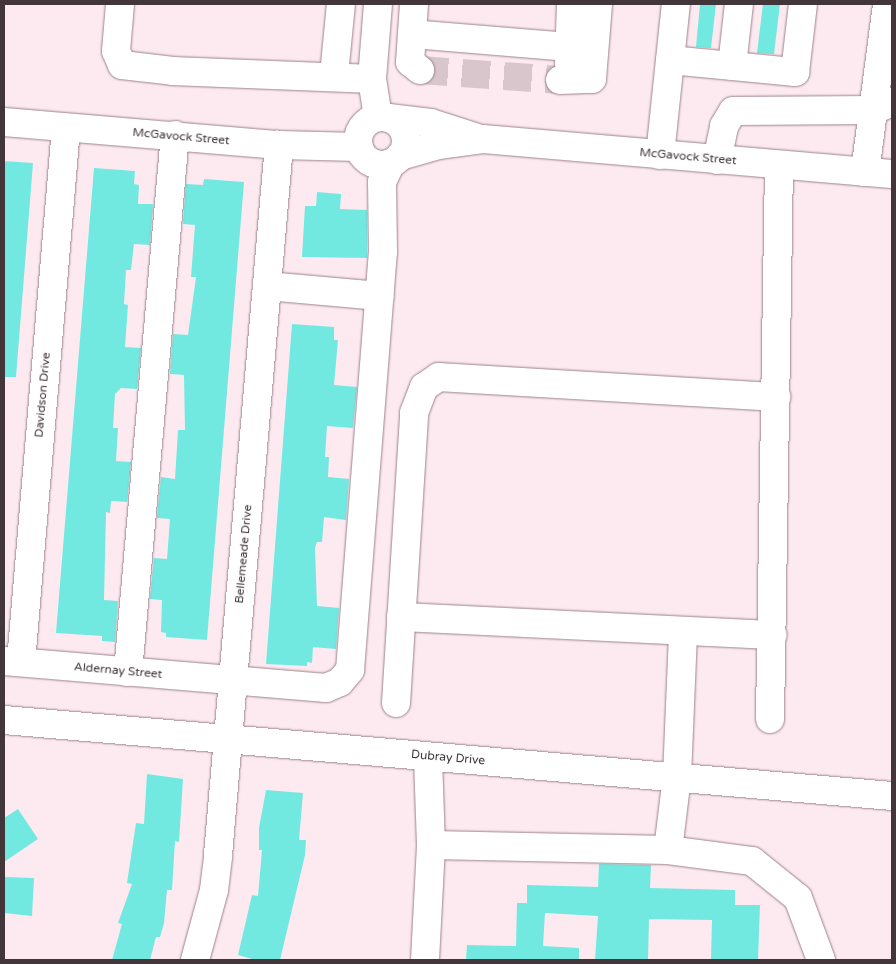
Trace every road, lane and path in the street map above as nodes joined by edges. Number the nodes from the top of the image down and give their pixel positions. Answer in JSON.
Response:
{"nodes":[{"id":1,"x":120,"y":4,"type":"edge"},
{"id":2,"x":341,"y":4,"type":"edge"},
{"id":3,"x":378,"y":4,"type":"edge"},
{"id":4,"x":414,"y":4,"type":"edge"},
{"id":5,"x":571,"y":4,"type":"edge"},
{"id":6,"x":589,"y":4,"type":"edge"},
{"id":7,"x":598,"y":4,"type":"edge"},
{"id":8,"x":609,"y":4,"type":"edge"},
{"id":9,"x":676,"y":4,"type":"edge"},
{"id":10,"x":739,"y":4,"type":"edge"},
{"id":11,"x":803,"y":4,"type":"edge"},
{"id":12,"x":887,"y":4,"type":"edge"},
{"id":13,"x":412,"y":34,"type":"junction"},
{"id":14,"x":570,"y":47,"type":"junction"},
{"id":15,"x":670,"y":60,"type":"junction"},
{"id":16,"x":732,"y":66,"type":"junction"},
{"id":17,"x":420,"y":70,"type":"dead end"},
{"id":18,"x":334,"y":76,"type":"junction"},
{"id":19,"x":573,"y":78,"type":"junction"},
{"id":20,"x":372,"y":79,"type":"junction"},
{"id":21,"x":883,"y":106,"type":"edge"},
{"id":22,"x":384,"y":118,"type":"junction"},
{"id":23,"x":4,"y":122,"type":"edge"},
{"id":24,"x":66,"y":128,"type":"junction"},
{"id":25,"x":176,"y":135,"type":"junction"},
{"id":26,"x":483,"y":139,"type":"junction"},
{"id":27,"x":279,"y":145,"type":"junction"},
{"id":28,"x":359,"y":148,"type":"junction"},
{"id":29,"x":660,"y":154,"type":"junction"},
{"id":30,"x":396,"y":159,"type":"junction"},
{"id":31,"x":716,"y":160,"type":"junction"},
{"id":32,"x":779,"y":165,"type":"junction"},
{"id":33,"x":865,"y":172,"type":"junction"},
{"id":34,"x":892,"y":174,"type":"edge"},
{"id":35,"x":267,"y":286,"type":"junction"},
{"id":36,"x":380,"y":296,"type":"junction"},
{"id":37,"x":776,"y":397,"type":"junction"},
{"id":38,"x":401,"y":617,"type":"junction"},
{"id":39,"x":683,"y":631,"type":"junction"},
{"id":40,"x":773,"y":635,"type":"junction"},
{"id":41,"x":12,"y":661,"type":"edge"},
{"id":42,"x":128,"y":672,"type":"junction"},
{"id":43,"x":233,"y":681,"type":"junction"},
{"id":44,"x":396,"y":702,"type":"dead end"},
{"id":45,"x":770,"y":719,"type":"dead end"},
{"id":46,"x":4,"y":720,"type":"edge"},
{"id":47,"x":227,"y":740,"type":"junction"},
{"id":48,"x":428,"y":757,"type":"junction"},
{"id":49,"x":677,"y":777,"type":"junction"},
{"id":50,"x":892,"y":796,"type":"edge"},
{"id":51,"x":431,"y":844,"type":"junction"},
{"id":52,"x":668,"y":850,"type":"junction"},
{"id":53,"x":195,"y":960,"type":"edge"},
{"id":54,"x":425,"y":960,"type":"edge"},
{"id":55,"x":820,"y":960,"type":"edge"}],
"edges":[{"from":1,"to":18,"type":"street"},
{"from":2,"to":18,"type":"street"},
{"from":3,"to":20,"type":"street"},
{"from":4,"to":13,"type":"street"},
{"from":5,"to":14,"type":"street"},
{"from":6,"to":19,"type":"street"},
{"from":7,"to":19,"type":"street"},
{"from":8,"to":19,"type":"street"},
{"from":9,"to":15,"type":"street"},
{"from":10,"to":16,"type":"street"},
{"from":11,"to":16,"type":"street"},
{"from":12,"to":21,"type":"street"},
{"from":13,"to":14,"type":"street"},
{"from":13,"to":17,"type":"street"},
{"from":14,"to":19,"type":"street"},
{"from":15,"to":16,"type":"street"},
{"from":15,"to":29,"type":"street"},
{"from":18,"to":20,"type":"street"},
{"from":20,"to":22,"type":"street"},
{"from":21,"to":31,"type":"street"},
{"from":21,"to":33,"type":"street"},
{"from":22,"to":26,"type":"street","name":"McGavock Street"},
{"from":22,"to":28,"type":"street"},
{"from":22,"to":30,"type":"street"},
{"from":23,"to":24,"type":"street","name":"McGavock Street"},
{"from":24,"to":25,"type":"street","name":"McGavock Street"},
{"from":24,"to":41,"type":"street","name":"Davidson Drive"},
{"from":25,"to":27,"type":"street","name":"McGavock Street"},
{"from":25,"to":42,"type":"street"},
{"from":26,"to":29,"type":"street","name":"McGavock Street"},
{"from":26,"to":30,"type":"street","name":"McGavock Street"},
{"from":27,"to":28,"type":"street","name":"McGavock Street"},
{"from":27,"to":35,"type":"street","name":"Bellemeade Drive"},
{"from":28,"to":30,"type":"street"},
{"from":29,"to":31,"type":"street","name":"McGavock Street"},
{"from":30,"to":36,"type":"street","name":"Aldernay Street"},
{"from":31,"to":32,"type":"street","name":"McGavock Street"},
{"from":32,"to":33,"type":"street","name":"McGavock Street"},
{"from":32,"to":37,"type":"street"},
{"from":33,"to":34,"type":"street","name":"McGavock Street"},
{"from":35,"to":36,"type":"street"},
{"from":35,"to":43,"type":"street","name":"Bellemeade Drive"},
{"from":36,"to":43,"type":"street","name":"Aldernay Street"},
{"from":37,"to":38,"type":"street"},
{"from":37,"to":40,"type":"street"},
{"from":38,"to":39,"type":"street"},
{"from":38,"to":44,"type":"street"},
{"from":39,"to":40,"type":"street"},
{"from":39,"to":49,"type":"street"},
{"from":40,"to":45,"type":"street"},
{"from":41,"to":42,"type":"street","name":"Aldernay Street"},
{"from":42,"to":43,"type":"street","name":"Aldernay Street"},
{"from":43,"to":47,"type":"street","name":"Bellemeade Drive"},
{"from":46,"to":47,"type":"street","name":"Dubray Drive"},
{"from":47,"to":48,"type":"street","name":"Dubray Drive"},
{"from":47,"to":53,"type":"street","name":"Bellemeade Drive"},
{"from":48,"to":49,"type":"street","name":"Dubray Drive"},
{"from":48,"to":51,"type":"street"},
{"from":49,"to":50,"type":"street","name":"Dubray Drive"},
{"from":49,"to":52,"type":"street"},
{"from":51,"to":52,"type":"street"},
{"from":51,"to":54,"type":"street"},
{"from":52,"to":55,"type":"street"}]}
